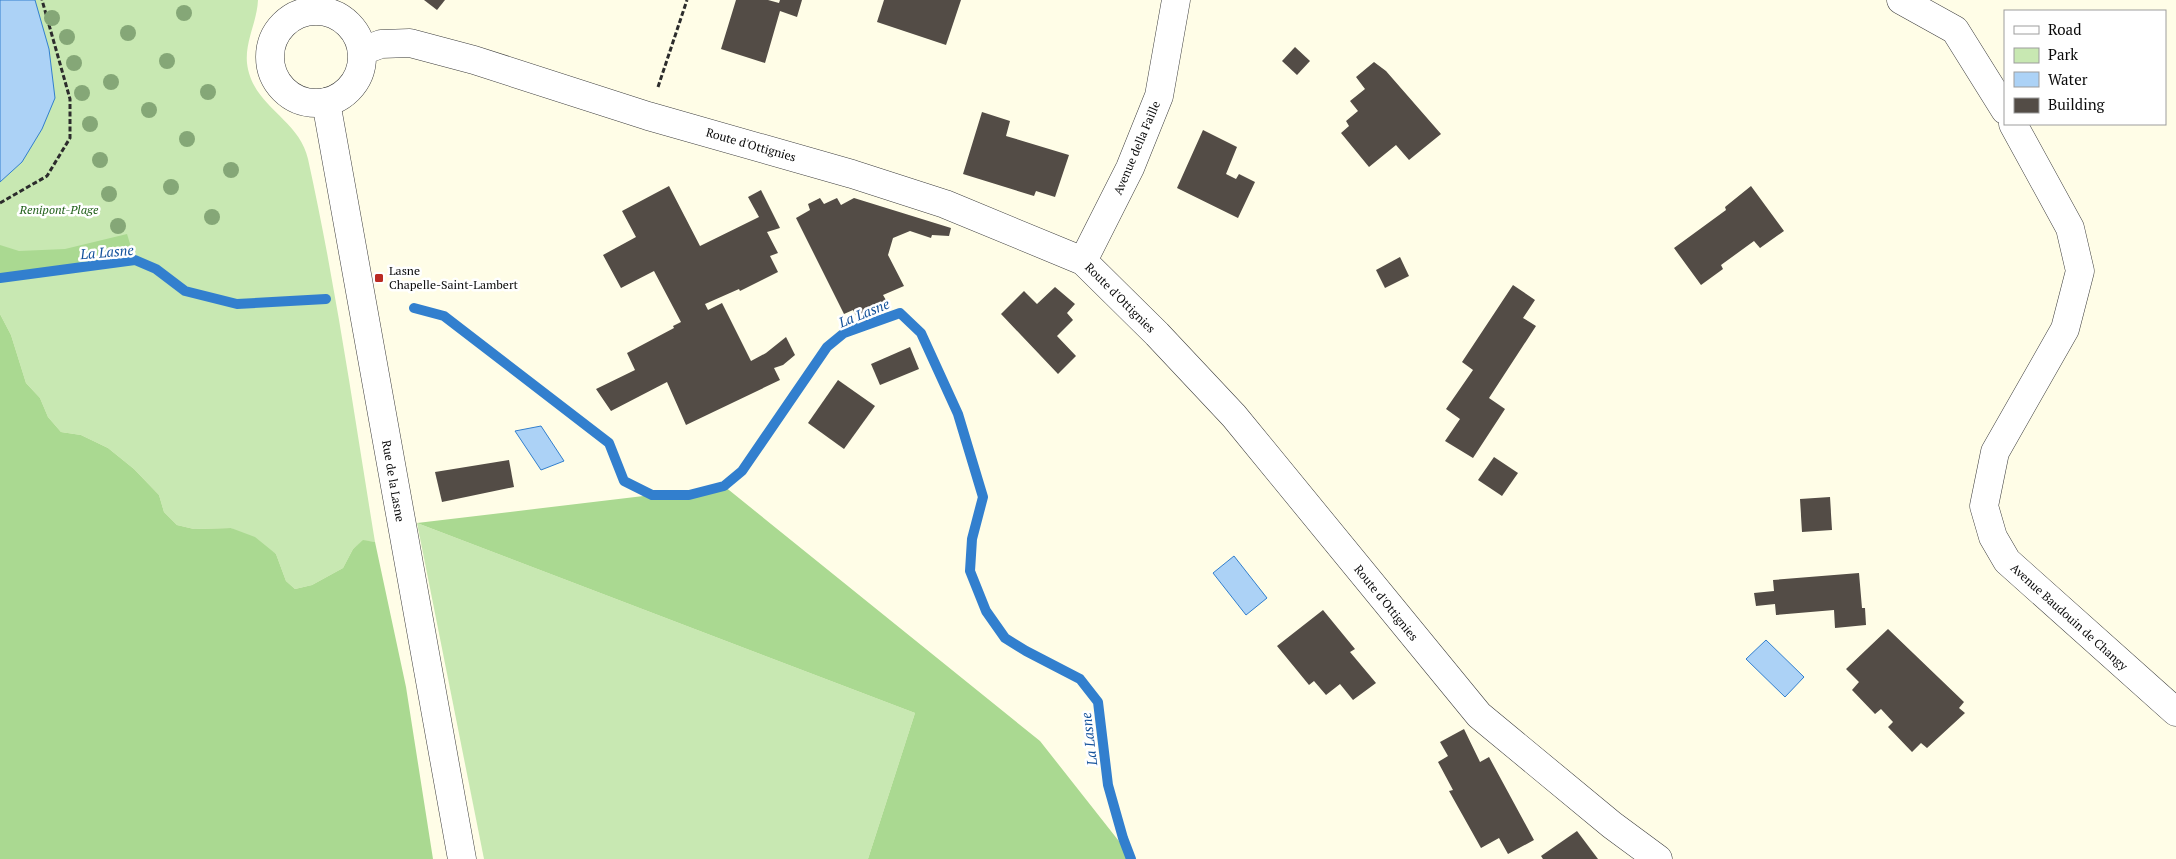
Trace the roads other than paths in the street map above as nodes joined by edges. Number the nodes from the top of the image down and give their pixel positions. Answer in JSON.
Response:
{"nodes":[{"id":1,"x":1176,"y":0,"type":"edge"},
{"id":2,"x":1902,"y":0,"type":"edge"},
{"id":3,"x":300,"y":7,"type":"edge"},
{"id":4,"x":362,"y":51,"type":"junction"},
{"id":5,"x":326,"y":102,"type":"junction"},
{"id":6,"x":2004,"y":108,"type":"edge"},
{"id":7,"x":2013,"y":125,"type":"edge"},
{"id":8,"x":1083,"y":261,"type":"junction"},
{"id":9,"x":2176,"y":712,"type":"edge"},
{"id":10,"x":462,"y":859,"type":"edge"},
{"id":11,"x":1658,"y":859,"type":"edge"}],
"edges":[{"from":1,"to":8,"type":"street","name":"Avenue della Faille"},
{"from":2,"to":6,"type":"street"},
{"from":3,"to":4,"type":"street"},
{"from":3,"to":5,"type":"street"},
{"from":4,"to":5,"type":"street"},
{"from":4,"to":8,"type":"street","name":"Route d'Ottignies"},
{"from":5,"to":10,"type":"street","name":"Rue de la Lasne"},
{"from":7,"to":9,"type":"street","name":"Avenue Baudouin de Changy"},
{"from":8,"to":11,"type":"street","name":"Route d'Ottignies"}]}
